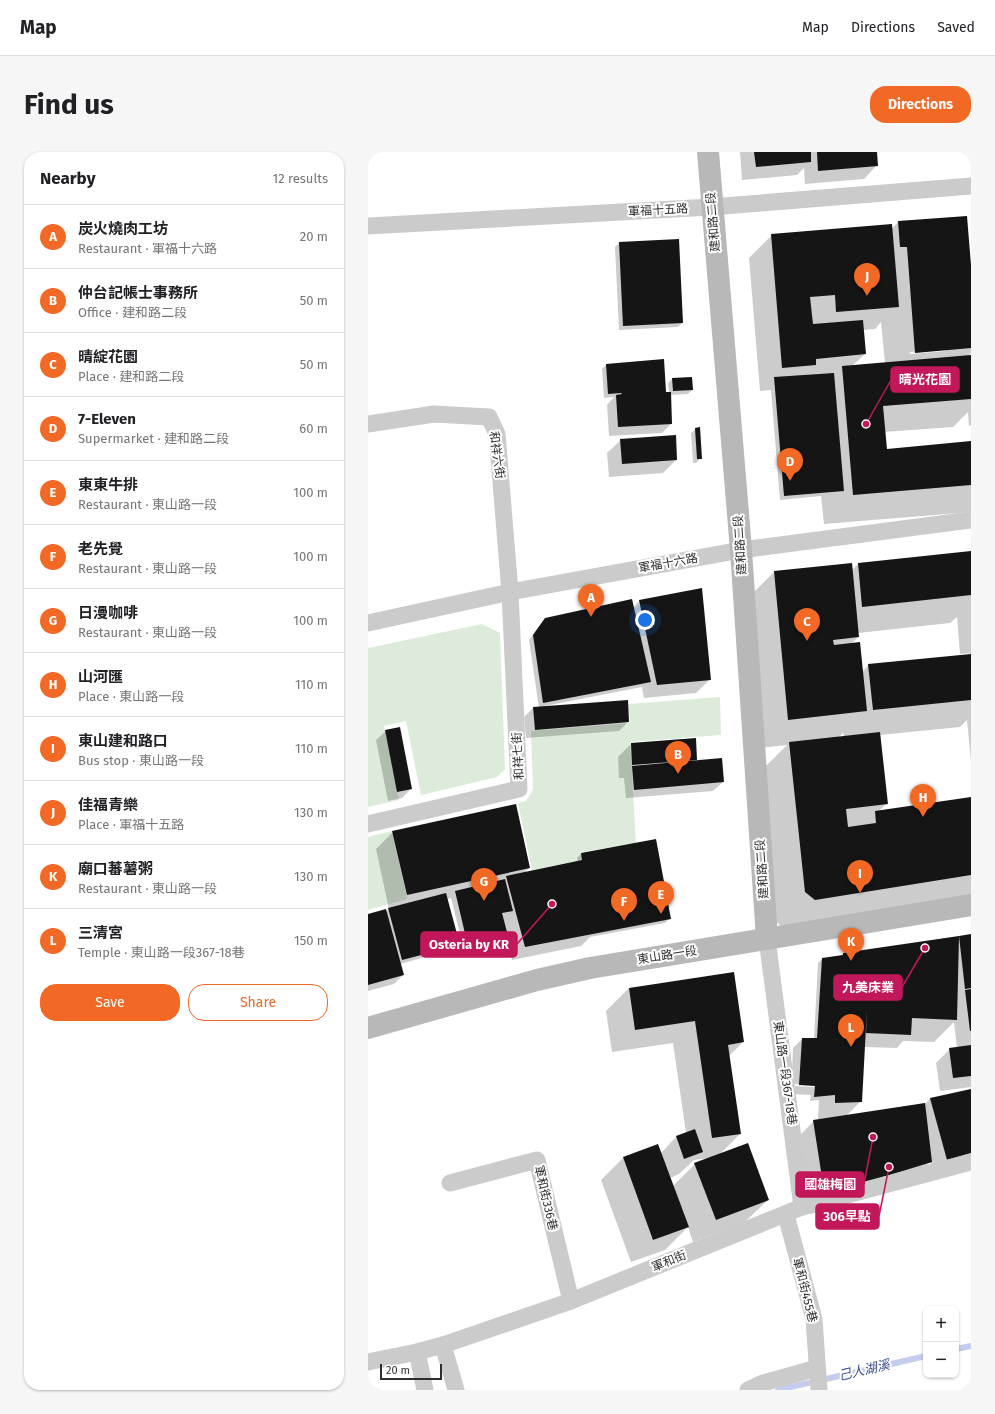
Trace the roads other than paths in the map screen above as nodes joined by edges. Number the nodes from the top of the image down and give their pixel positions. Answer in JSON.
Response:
{"nodes":[{"id":1,"x":708,"y":152,"type":"edge"},
{"id":2,"x":971,"y":186,"type":"edge"},
{"id":3,"x":711,"y":207,"type":"junction"},
{"id":4,"x":368,"y":226,"type":"edge"},
{"id":5,"x":368,"y":424,"type":"edge"},
{"id":6,"x":971,"y":520,"type":"edge"},
{"id":7,"x":741,"y":550,"type":"junction"},
{"id":8,"x":510,"y":592,"type":"junction"},
{"id":9,"x":368,"y":623,"type":"edge"},
{"id":10,"x":368,"y":824,"type":"edge"},
{"id":11,"x":971,"y":905,"type":"edge"},
{"id":12,"x":767,"y":939,"type":"junction"},
{"id":13,"x":368,"y":1028,"type":"edge"},
{"id":14,"x":971,"y":1162,"type":"edge"},
{"id":15,"x":450,"y":1183,"type":"dead end"},
{"id":16,"x":802,"y":1207,"type":"junction"},
{"id":17,"x":786,"y":1215,"type":"junction"},
{"id":18,"x":571,"y":1301,"type":"junction"},
{"id":19,"x":443,"y":1345,"type":"junction"},
{"id":20,"x":417,"y":1352,"type":"junction"},
{"id":21,"x":368,"y":1362,"type":"edge"},
{"id":22,"x":818,"y":1380,"type":"edge"},
{"id":23,"x":425,"y":1390,"type":"edge"},
{"id":24,"x":456,"y":1390,"type":"edge"},
{"id":25,"x":748,"y":1390,"type":"edge"}],
"edges":[{"from":1,"to":3,"type":"street","name":"建和路二段"},
{"from":2,"to":3,"type":"street","name":"軍福十五路"},
{"from":3,"to":4,"type":"street","name":"軍福十五路"},
{"from":3,"to":7,"type":"street","name":"建和路二段"},
{"from":5,"to":8,"type":"street","name":"和祥六街"},
{"from":6,"to":7,"type":"street","name":"軍福十六路"},
{"from":7,"to":8,"type":"street","name":"軍福十六路"},
{"from":7,"to":12,"type":"street","name":"建和路二段"},
{"from":8,"to":9,"type":"street","name":"軍福十六路"},
{"from":8,"to":10,"type":"street","name":"和祥七街"},
{"from":11,"to":12,"type":"street","name":"東山路一段"},
{"from":12,"to":13,"type":"street","name":"東山路一段"},
{"from":12,"to":16,"type":"street","name":"東山路一段367-18巷"},
{"from":14,"to":16,"type":"street","name":"軍和街"},
{"from":15,"to":18,"type":"street","name":"軍和街336巷"},
{"from":16,"to":17,"type":"street","name":"軍和街"},
{"from":17,"to":18,"type":"street","name":"軍和街"},
{"from":17,"to":22,"type":"street","name":"軍和街455巷"},
{"from":18,"to":19,"type":"street","name":"軍和街"},
{"from":19,"to":20,"type":"street","name":"軍和街"},
{"from":19,"to":24,"type":"street"},
{"from":20,"to":21,"type":"street","name":"軍和街"},
{"from":20,"to":23,"type":"street"},
{"from":22,"to":25,"type":"street"}]}
